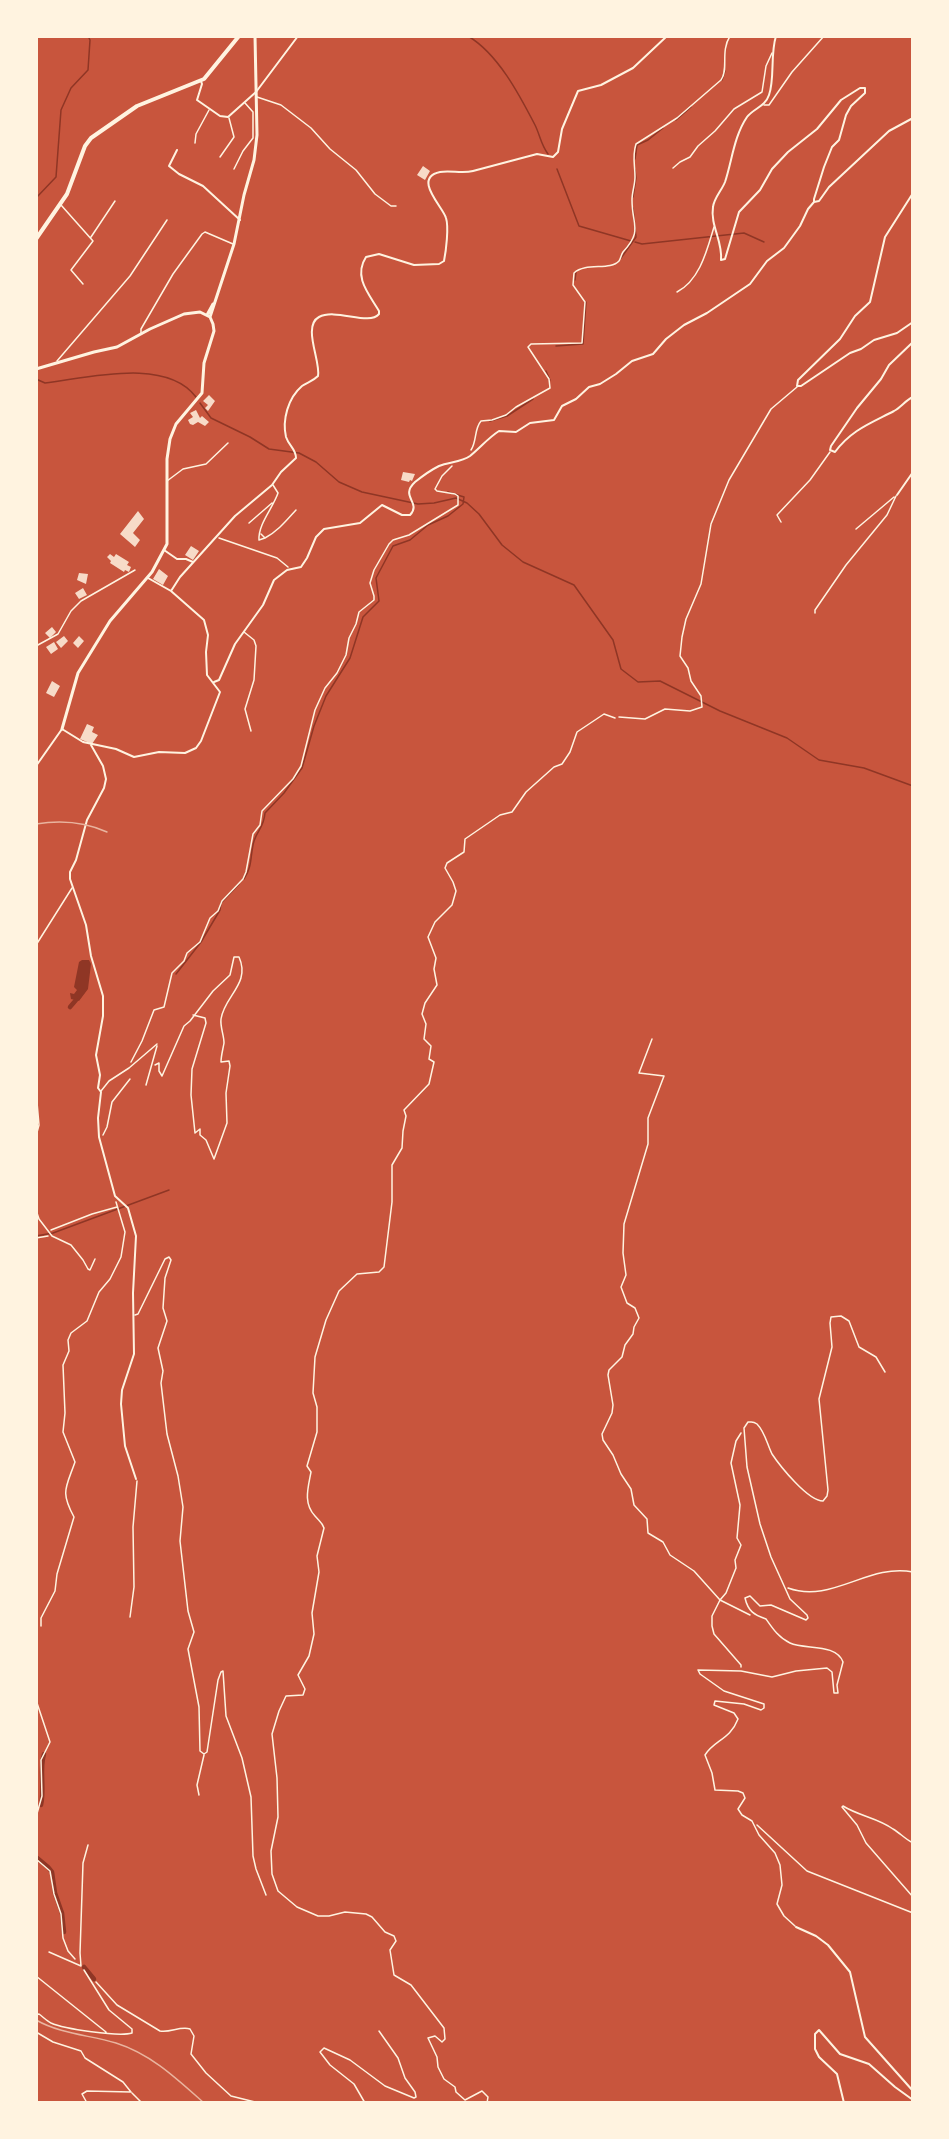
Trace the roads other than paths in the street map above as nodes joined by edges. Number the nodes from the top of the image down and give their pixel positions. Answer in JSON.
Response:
{"nodes":[{"id":1,"x":239,"y":36,"type":"edge"},
{"id":2,"x":255,"y":36,"type":"edge"},
{"id":3,"x":298,"y":36,"type":"edge"},
{"id":4,"x":667,"y":36,"type":"edge"},
{"id":5,"x":776,"y":36,"type":"edge"},
{"id":6,"x":824,"y":36,"type":"edge"},
{"id":7,"x":772,"y":53,"type":"junction"},
{"id":8,"x":201,"y":81,"type":"junction"},
{"id":9,"x":256,"y":94,"type":"junction"},
{"id":10,"x":244,"y":103,"type":"junction"},
{"id":11,"x":763,"y":104,"type":"junction"},
{"id":12,"x":209,"y":109,"type":"junction"},
{"id":13,"x":228,"y":117,"type":"junction"},
{"id":14,"x":913,"y":118,"type":"edge"},
{"id":15,"x":195,"y":143,"type":"dead end"},
{"id":16,"x":177,"y":150,"type":"dead end"},
{"id":17,"x":220,"y":157,"type":"dead end"},
{"id":18,"x":673,"y":168,"type":"dead end"},
{"id":19,"x":234,"y":170,"type":"dead end"},
{"id":20,"x":913,"y":193,"type":"edge"},
{"id":21,"x":115,"y":201,"type":"dead end"},
{"id":22,"x":814,"y":202,"type":"junction"},
{"id":23,"x":61,"y":205,"type":"junction"},
{"id":24,"x":396,"y":206,"type":"dead end"},
{"id":25,"x":167,"y":220,"type":"dead end"},
{"id":26,"x":240,"y":220,"type":"junction"},
{"id":27,"x":714,"y":227,"type":"junction"},
{"id":28,"x":91,"y":237,"type":"junction"},
{"id":29,"x":36,"y":239,"type":"edge"},
{"id":30,"x":234,"y":244,"type":"junction"},
{"id":31,"x":83,"y":284,"type":"dead end"},
{"id":32,"x":677,"y":292,"type":"dead end"},
{"id":33,"x":208,"y":316,"type":"junction"},
{"id":34,"x":913,"y":322,"type":"edge"},
{"id":35,"x":141,"y":334,"type":"junction"},
{"id":36,"x":913,"y":342,"type":"edge"},
{"id":37,"x":58,"y":363,"type":"junction"},
{"id":38,"x":36,"y":369,"type":"edge"},
{"id":39,"x":797,"y":386,"type":"junction"},
{"id":40,"x":913,"y":397,"type":"edge"},
{"id":41,"x":228,"y":443,"type":"dead end"},
{"id":42,"x":831,"y":451,"type":"junction"},
{"id":43,"x":913,"y":472,"type":"edge"},
{"id":44,"x":167,"y":481,"type":"junction"},
{"id":45,"x":272,"y":484,"type":"junction"},
{"id":46,"x":897,"y":495,"type":"junction"},
{"id":47,"x":273,"y":503,"type":"junction"},
{"id":48,"x":296,"y":510,"type":"dead end"},
{"id":49,"x":781,"y":522,"type":"dead end"},
{"id":50,"x":249,"y":523,"type":"dead end"},
{"id":51,"x":856,"y":529,"type":"dead end"},
{"id":52,"x":260,"y":534,"type":"junction"},
{"id":53,"x":265,"y":538,"type":"junction"},
{"id":54,"x":164,"y":550,"type":"junction"},
{"id":55,"x":193,"y":562,"type":"junction"},
{"id":56,"x":135,"y":570,"type":"dead end"},
{"id":57,"x":147,"y":578,"type":"junction"},
{"id":58,"x":171,"y":591,"type":"junction"},
{"id":59,"x":815,"y":614,"type":"dead end"},
{"id":60,"x":244,"y":632,"type":"junction"},
{"id":61,"x":36,"y":646,"type":"edge"},
{"id":62,"x":214,"y":682,"type":"junction"},
{"id":63,"x":619,"y":717,"type":"road end"},
{"id":64,"x":62,"y":729,"type":"junction"},
{"id":65,"x":251,"y":731,"type":"dead end"},
{"id":66,"x":91,"y":745,"type":"junction"},
{"id":67,"x":36,"y":766,"type":"edge"},
{"id":68,"x":72,"y":888,"type":"junction"},
{"id":69,"x":36,"y":945,"type":"edge"},
{"id":70,"x":146,"y":1085,"type":"dead end"},
{"id":71,"x":36,"y":1090,"type":"edge"},
{"id":72,"x":101,"y":1092,"type":"junction"},
{"id":73,"x":36,"y":1136,"type":"edge"},
{"id":74,"x":36,"y":1210,"type":"edge"},
{"id":75,"x":95,"y":1259,"type":"dead end"},
{"id":76,"x":134,"y":1314,"type":"junction"},
{"id":77,"x":885,"y":1372,"type":"dead end"},
{"id":78,"x":136,"y":1479,"type":"joint"},
{"id":79,"x":130,"y":1617,"type":"dead end"},
{"id":80,"x":204,"y":1754,"type":"junction"},
{"id":81,"x":199,"y":1795,"type":"dead end"},
{"id":82,"x":88,"y":1845,"type":"dead end"},
{"id":83,"x":266,"y":1895,"type":"dead end"},
{"id":84,"x":796,"y":1927,"type":"joint"},
{"id":85,"x":49,"y":1952,"type":"dead end"},
{"id":86,"x":84,"y":1970,"type":"dead end"},
{"id":87,"x":36,"y":1976,"type":"edge"},
{"id":88,"x":36,"y":2015,"type":"edge"},
{"id":89,"x":379,"y":2031,"type":"dead end"},
{"id":90,"x":36,"y":2032,"type":"edge"},
{"id":91,"x":107,"y":2032,"type":"junction"},
{"id":92,"x":913,"y":2091,"type":"edge"},
{"id":93,"x":131,"y":2092,"type":"junction"},
{"id":94,"x":913,"y":2100,"type":"edge"},
{"id":95,"x":87,"y":2103,"type":"edge"},
{"id":96,"x":142,"y":2103,"type":"edge"},
{"id":97,"x":366,"y":2103,"type":"edge"},
{"id":98,"x":844,"y":2103,"type":"edge"}],
"edges":[{"from":1,"to":8,"type":"main road"},
{"from":2,"to":9,"type":"street"},
{"from":3,"to":9,"type":"street"},
{"from":4,"to":45,"type":"street"},
{"from":5,"to":7,"type":"street"},
{"from":6,"to":11,"type":"lane"},
{"from":7,"to":11,"type":"street"},
{"from":7,"to":18,"type":"lane"},
{"from":8,"to":12,"type":"street"},
{"from":8,"to":23,"type":"main road"},
{"from":9,"to":10,"type":"street"},
{"from":9,"to":24,"type":"lane"},
{"from":9,"to":26,"type":"street"},
{"from":10,"to":13,"type":"street"},
{"from":10,"to":19,"type":"lane"},
{"from":11,"to":27,"type":"street"},
{"from":12,"to":13,"type":"street"},
{"from":12,"to":15,"type":"lane"},
{"from":13,"to":17,"type":"lane"},
{"from":14,"to":22,"type":"street"},
{"from":16,"to":26,"type":"street"},
{"from":20,"to":39,"type":"street"},
{"from":21,"to":28,"type":"lane"},
{"from":22,"to":27,"type":"street"},
{"from":22,"to":60,"type":"street"},
{"from":23,"to":28,"type":"lane"},
{"from":23,"to":29,"type":"main road"},
{"from":25,"to":37,"type":"lane"},
{"from":26,"to":30,"type":"street"},
{"from":27,"to":32,"type":"lane"},
{"from":28,"to":31,"type":"lane"},
{"from":30,"to":33,"type":"street"},
{"from":30,"to":35,"type":"lane"},
{"from":33,"to":35,"type":"street"},
{"from":33,"to":44,"type":"street"},
{"from":34,"to":39,"type":"street"},
{"from":35,"to":37,"type":"street"},
{"from":36,"to":42,"type":"street"},
{"from":37,"to":38,"type":"street"},
{"from":39,"to":63,"type":"lane"},
{"from":40,"to":42,"type":"street"},
{"from":41,"to":44,"type":"lane"},
{"from":42,"to":49,"type":"lane"},
{"from":43,"to":46,"type":"street"},
{"from":44,"to":54,"type":"street"},
{"from":45,"to":47,"type":"lane"},
{"from":45,"to":55,"type":"street"},
{"from":46,"to":51,"type":"lane"},
{"from":46,"to":59,"type":"lane"},
{"from":47,"to":50,"type":"lane"},
{"from":47,"to":52,"type":"lane"},
{"from":48,"to":53,"type":"lane"},
{"from":52,"to":53,"type":"lane"},
{"from":52,"to":53,"type":"lane"},
{"from":54,"to":55,"type":"street"},
{"from":54,"to":57,"type":"street"},
{"from":55,"to":58,"type":"street"},
{"from":56,"to":61,"type":"lane"},
{"from":57,"to":58,"type":"street"},
{"from":57,"to":64,"type":"street"},
{"from":58,"to":62,"type":"street"},
{"from":60,"to":62,"type":"street"},
{"from":60,"to":65,"type":"lane"},
{"from":62,"to":66,"type":"street"},
{"from":64,"to":66,"type":"street"},
{"from":64,"to":67,"type":"street"},
{"from":66,"to":68,"type":"street"},
{"from":68,"to":69,"type":"lane"},
{"from":68,"to":72,"type":"street"},
{"from":70,"to":72,"type":"lane"},
{"from":71,"to":73,"type":"lane"},
{"from":72,"to":76,"type":"street"},
{"from":74,"to":75,"type":"lane"},
{"from":76,"to":78,"type":"street"},
{"from":76,"to":80,"type":"lane"},
{"from":77,"to":84,"type":"lane"},
{"from":78,"to":79,"type":"lane"},
{"from":80,"to":81,"type":"lane"},
{"from":80,"to":83,"type":"lane"},
{"from":82,"to":85,"type":"lane"},
{"from":84,"to":92,"type":"street"},
{"from":86,"to":91,"type":"lane"},
{"from":87,"to":91,"type":"lane"},
{"from":88,"to":91,"type":"lane"},
{"from":89,"to":97,"type":"lane"},
{"from":90,"to":93,"type":"lane"},
{"from":93,"to":95,"type":"lane"},
{"from":93,"to":96,"type":"lane"},
{"from":94,"to":98,"type":"street"}]}
